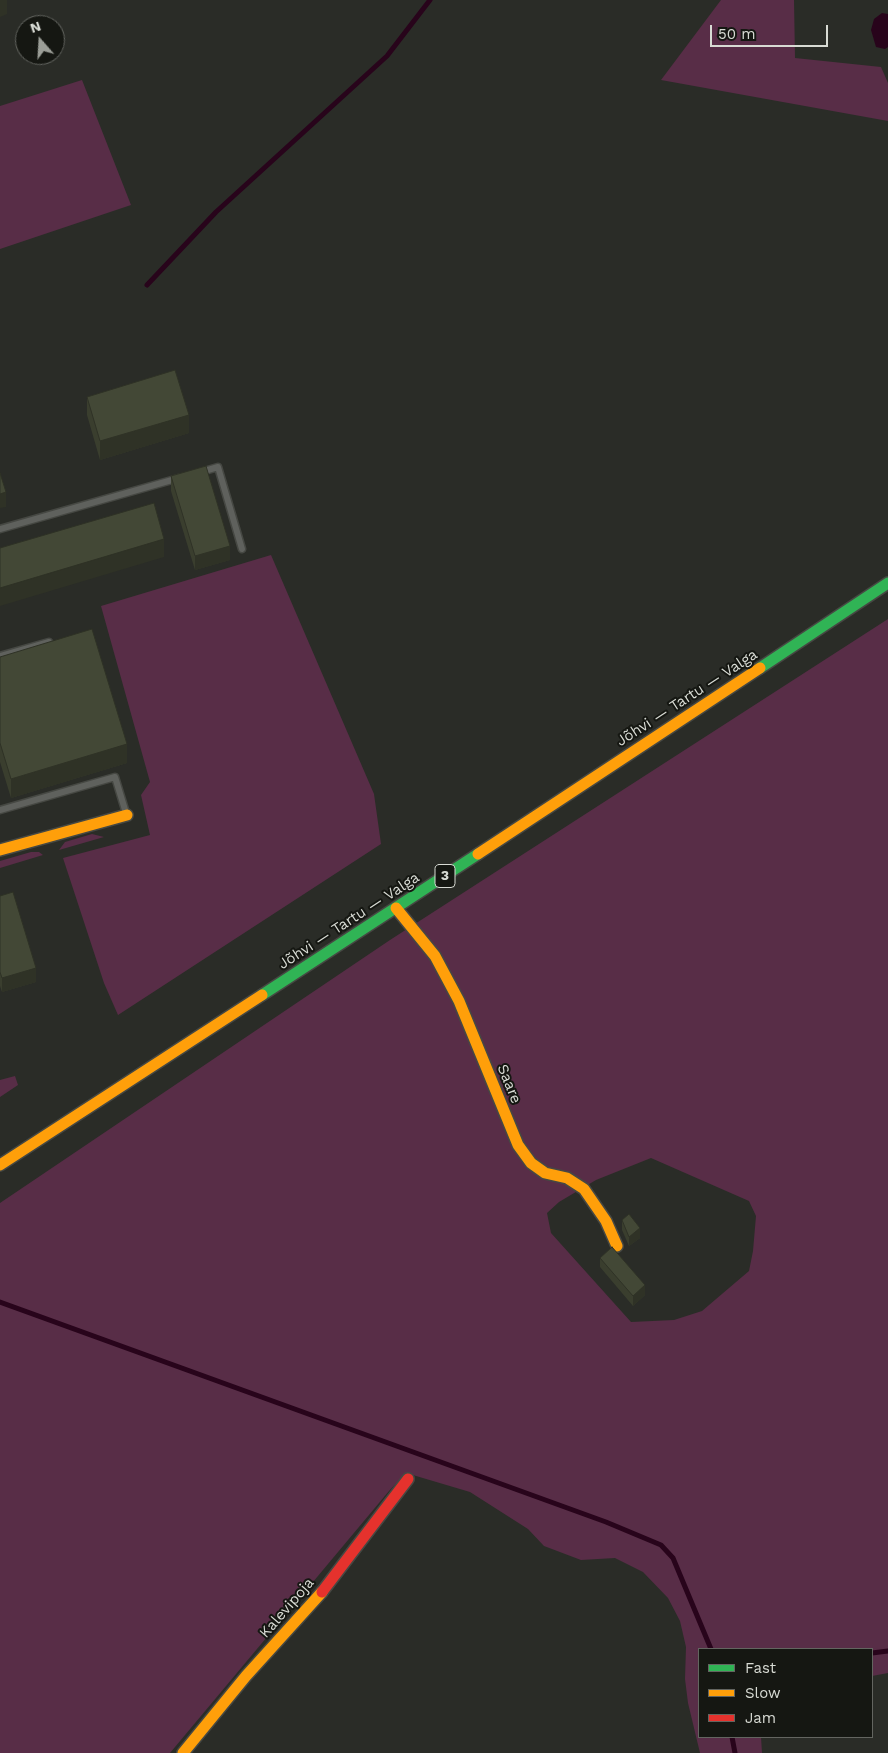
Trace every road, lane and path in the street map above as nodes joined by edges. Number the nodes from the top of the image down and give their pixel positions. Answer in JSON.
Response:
{"nodes":[{"id":1,"x":0,"y":529,"type":"edge"},
{"id":2,"x":242,"y":549,"type":"dead end"},
{"id":3,"x":888,"y":583,"type":"edge"},
{"id":4,"x":61,"y":639,"type":"edge"},
{"id":5,"x":0,"y":656,"type":"edge"},
{"id":6,"x":0,"y":810,"type":"edge"},
{"id":7,"x":127,"y":815,"type":"joint"},
{"id":8,"x":0,"y":850,"type":"edge"},
{"id":9,"x":396,"y":908,"type":"junction"},
{"id":10,"x":0,"y":1165,"type":"edge"},
{"id":11,"x":617,"y":1246,"type":"dead end"},
{"id":12,"x":408,"y":1479,"type":"dead end"},
{"id":13,"x":183,"y":1753,"type":"edge"}],
"edges":[{"from":1,"to":2,"type":"lane"},
{"from":3,"to":9,"type":"main road","name":"Jõhvi — Tartu — Valga","number":"3"},
{"from":4,"to":5,"type":"lane"},
{"from":6,"to":7,"type":"lane"},
{"from":7,"to":8,"type":"main road"},
{"from":9,"to":10,"type":"main road","name":"Jõhvi — Tartu — Valga","number":"3"},
{"from":9,"to":11,"type":"main road","name":"Saare"},
{"from":12,"to":13,"type":"main road","name":"Kalevipoja"}]}
